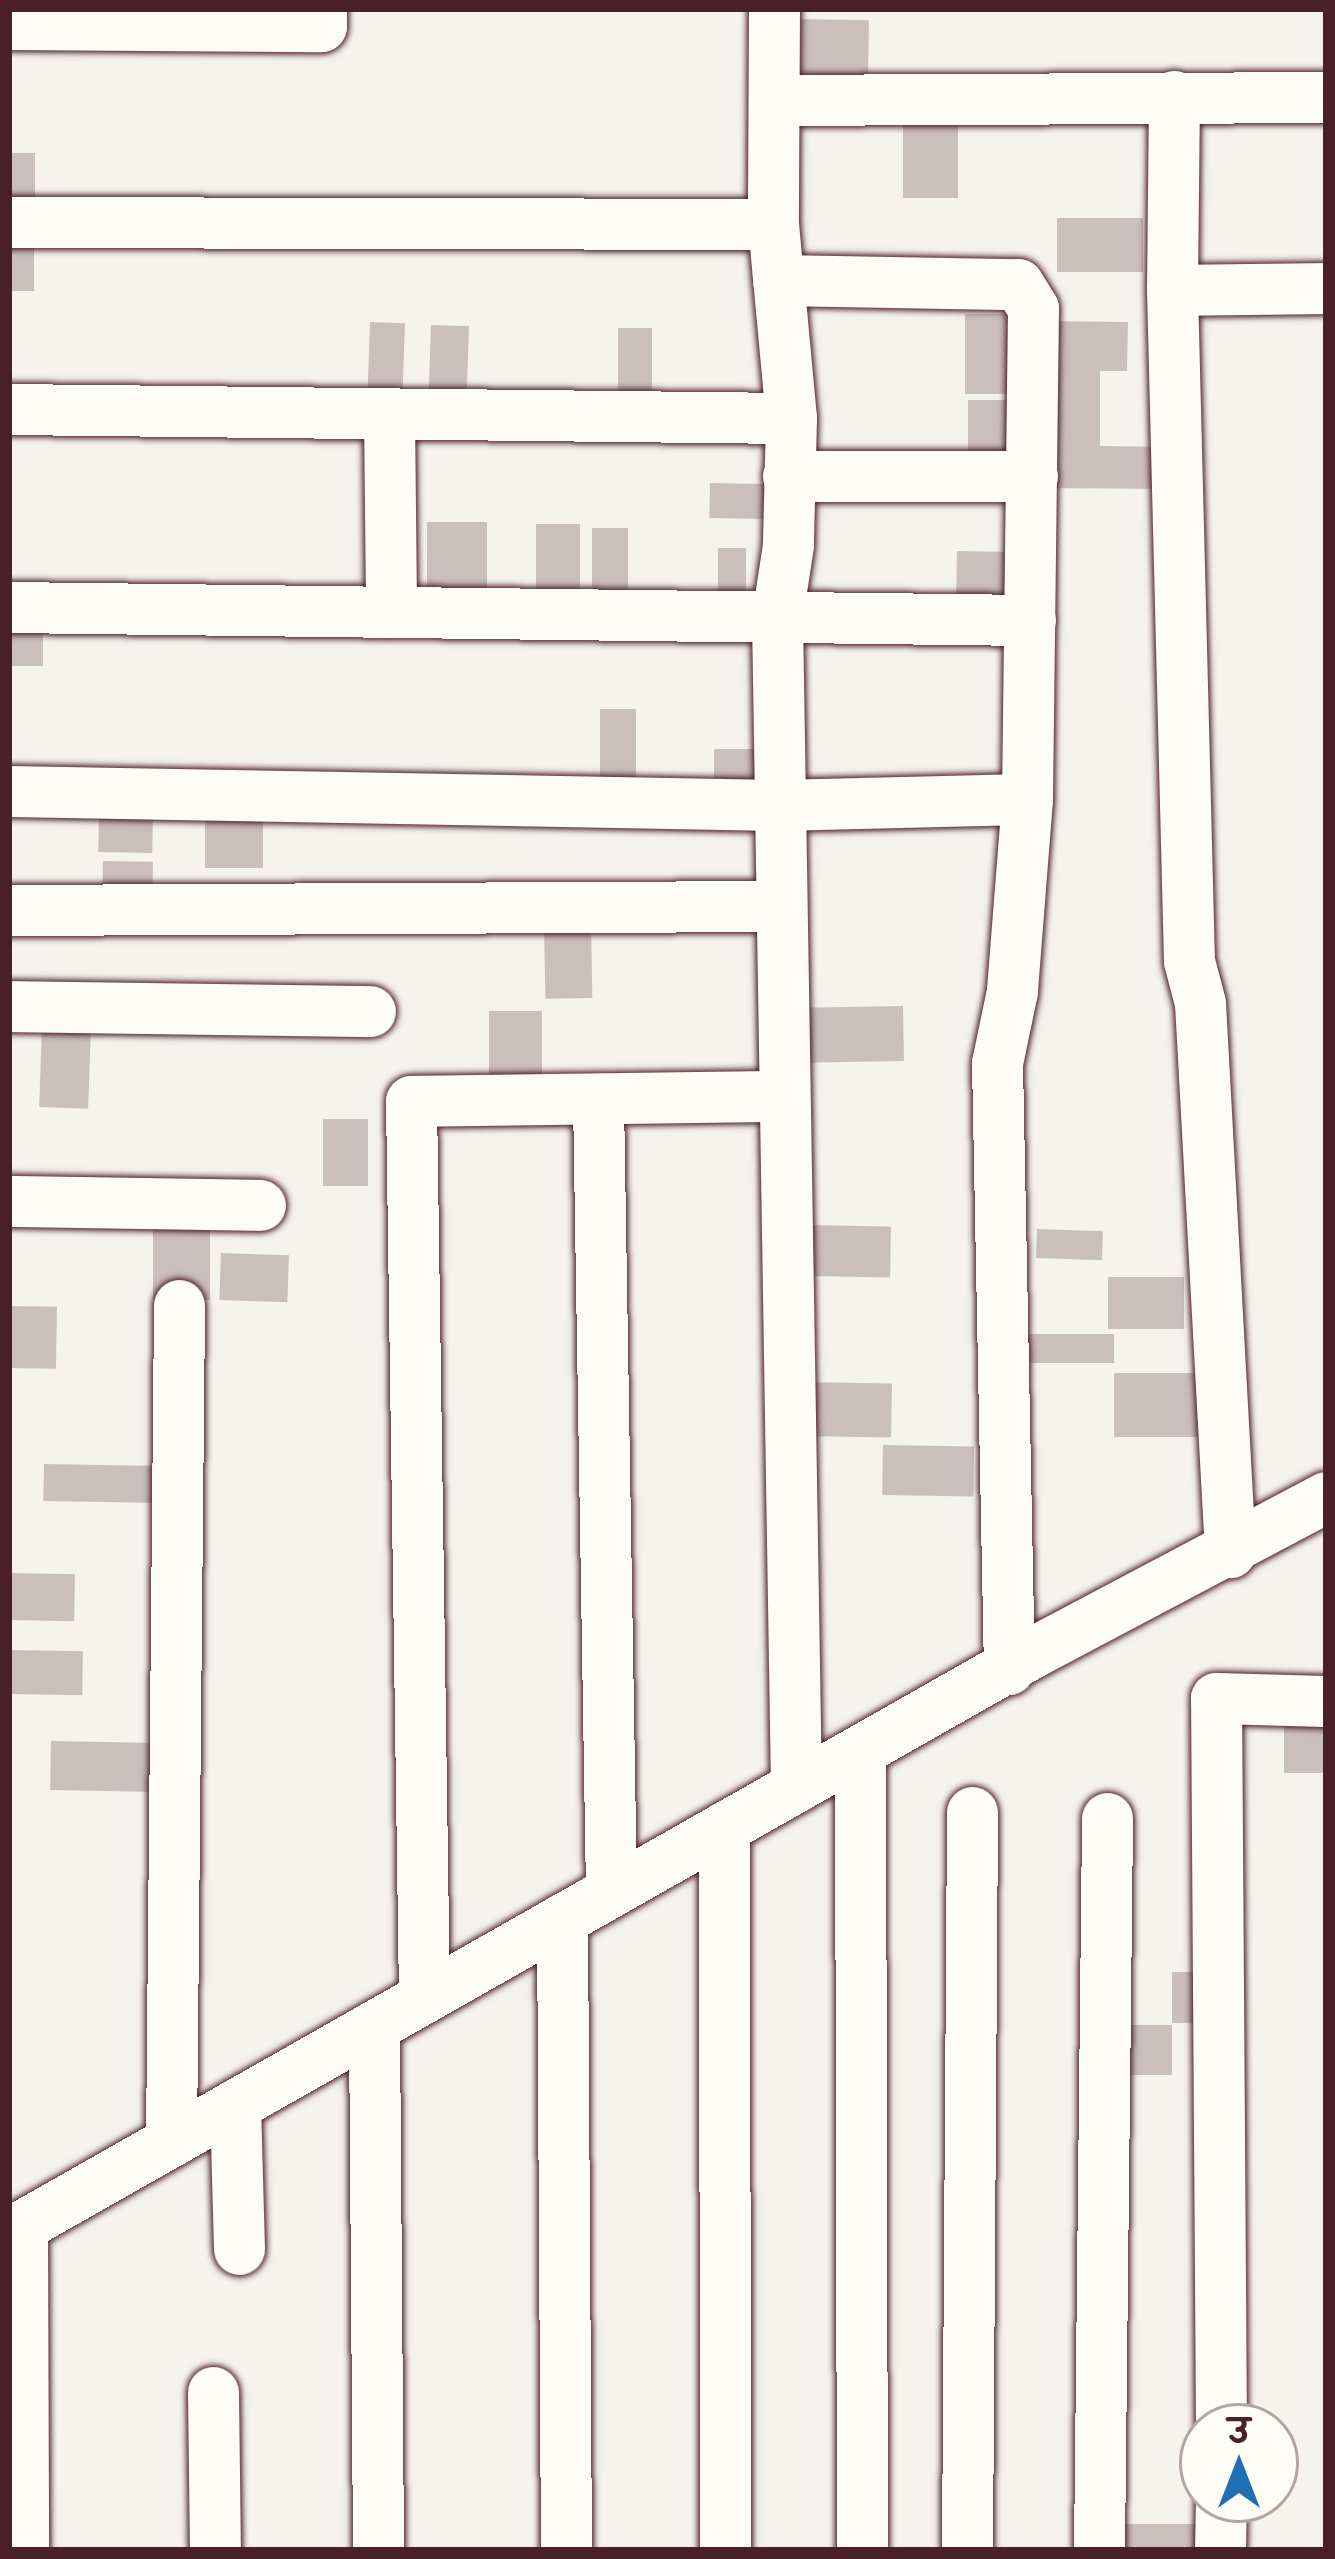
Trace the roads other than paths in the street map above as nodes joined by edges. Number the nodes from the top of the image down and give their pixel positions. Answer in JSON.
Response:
{"nodes":[{"id":1,"x":321,"y":9,"type":"edge"},
{"id":2,"x":774,"y":9,"type":"edge"},
{"id":3,"x":9,"y":25,"type":"edge"},
{"id":4,"x":1174,"y":96,"type":"junction"},
{"id":5,"x":1326,"y":97,"type":"edge"},
{"id":6,"x":774,"y":100,"type":"junction"},
{"id":7,"x":9,"y":222,"type":"edge"},
{"id":8,"x":773,"y":224,"type":"junction"},
{"id":9,"x":778,"y":280,"type":"junction"},
{"id":10,"x":1326,"y":288,"type":"edge"},
{"id":11,"x":1172,"y":290,"type":"junction"},
{"id":12,"x":9,"y":410,"type":"edge"},
{"id":13,"x":389,"y":413,"type":"junction"},
{"id":14,"x":791,"y":418,"type":"junction"},
{"id":15,"x":788,"y":476,"type":"junction"},
{"id":16,"x":1032,"y":476,"type":"junction"},
{"id":17,"x":9,"y":607,"type":"edge"},
{"id":18,"x":391,"y":612,"type":"junction"},
{"id":19,"x":777,"y":617,"type":"junction"},
{"id":20,"x":1030,"y":620,"type":"junction"},
{"id":21,"x":9,"y":791,"type":"edge"},
{"id":22,"x":1027,"y":800,"type":"junction"},
{"id":23,"x":777,"y":806,"type":"junction"},
{"id":24,"x":778,"y":906,"type":"junction"},
{"id":25,"x":9,"y":910,"type":"edge"},
{"id":26,"x":9,"y":1006,"type":"edge"},
{"id":27,"x":370,"y":1011,"type":"dead end"},
{"id":28,"x":780,"y":1096,"type":"junction"},
{"id":29,"x":598,"y":1099,"type":"junction"},
{"id":30,"x":9,"y":1201,"type":"edge"},
{"id":31,"x":260,"y":1205,"type":"dead end"},
{"id":32,"x":178,"y":1305,"type":"dead end"},
{"id":33,"x":1326,"y":1497,"type":"edge"},
{"id":34,"x":1230,"y":1552,"type":"junction"},
{"id":35,"x":1009,"y":1669,"type":"junction"},
{"id":36,"x":1326,"y":1701,"type":"edge"},
{"id":37,"x":860,"y":1750,"type":"junction"},
{"id":38,"x":796,"y":1786,"type":"junction"},
{"id":39,"x":972,"y":1812,"type":"dead end"},
{"id":40,"x":1107,"y":1818,"type":"dead end"},
{"id":41,"x":724,"y":1827,"type":"junction"},
{"id":42,"x":611,"y":1891,"type":"junction"},
{"id":43,"x":562,"y":1919,"type":"junction"},
{"id":44,"x":424,"y":1997,"type":"junction"},
{"id":45,"x":374,"y":2026,"type":"junction"},
{"id":46,"x":235,"y":2104,"type":"junction"},
{"id":47,"x":171,"y":2141,"type":"junction"},
{"id":48,"x":15,"y":2229,"type":"edge"},
{"id":49,"x":239,"y":2249,"type":"dead end"},
{"id":50,"x":213,"y":2392,"type":"dead end"},
{"id":51,"x":1221,"y":2403,"type":"edge"},
{"id":52,"x":23,"y":2550,"type":"edge"},
{"id":53,"x":215,"y":2550,"type":"edge"},
{"id":54,"x":378,"y":2550,"type":"edge"},
{"id":55,"x":566,"y":2550,"type":"edge"},
{"id":56,"x":725,"y":2550,"type":"edge"},
{"id":57,"x":862,"y":2550,"type":"edge"},
{"id":58,"x":967,"y":2550,"type":"edge"},
{"id":59,"x":1099,"y":2550,"type":"edge"}],
"edges":[{"from":1,"to":3,"type":"street"},
{"from":2,"to":6,"type":"street"},
{"from":4,"to":5,"type":"street"},
{"from":4,"to":6,"type":"street"},
{"from":4,"to":11,"type":"street"},
{"from":6,"to":8,"type":"street"},
{"from":7,"to":8,"type":"street"},
{"from":8,"to":9,"type":"street"},
{"from":9,"to":14,"type":"street"},
{"from":9,"to":16,"type":"street"},
{"from":10,"to":11,"type":"street"},
{"from":11,"to":34,"type":"street"},
{"from":12,"to":13,"type":"street"},
{"from":13,"to":14,"type":"street"},
{"from":13,"to":18,"type":"street"},
{"from":14,"to":15,"type":"street"},
{"from":15,"to":16,"type":"street"},
{"from":15,"to":19,"type":"street"},
{"from":16,"to":20,"type":"street"},
{"from":17,"to":18,"type":"street"},
{"from":18,"to":19,"type":"street"},
{"from":19,"to":20,"type":"street"},
{"from":19,"to":23,"type":"street"},
{"from":20,"to":22,"type":"street"},
{"from":21,"to":23,"type":"street"},
{"from":22,"to":23,"type":"street"},
{"from":22,"to":35,"type":"street"},
{"from":23,"to":24,"type":"street"},
{"from":24,"to":25,"type":"street"},
{"from":24,"to":28,"type":"street"},
{"from":26,"to":27,"type":"street"},
{"from":28,"to":29,"type":"street"},
{"from":28,"to":38,"type":"street"},
{"from":29,"to":42,"type":"street"},
{"from":29,"to":44,"type":"street"},
{"from":30,"to":31,"type":"street"},
{"from":32,"to":47,"type":"street"},
{"from":33,"to":34,"type":"street"},
{"from":34,"to":35,"type":"street"},
{"from":35,"to":37,"type":"street"},
{"from":36,"to":51,"type":"street"},
{"from":37,"to":38,"type":"street"},
{"from":37,"to":57,"type":"street"},
{"from":38,"to":41,"type":"street"},
{"from":39,"to":58,"type":"street"},
{"from":40,"to":59,"type":"street"},
{"from":41,"to":42,"type":"street"},
{"from":41,"to":56,"type":"street"},
{"from":42,"to":43,"type":"street"},
{"from":43,"to":44,"type":"street"},
{"from":43,"to":55,"type":"street"},
{"from":44,"to":45,"type":"street"},
{"from":45,"to":46,"type":"street"},
{"from":45,"to":54,"type":"street"},
{"from":46,"to":47,"type":"street"},
{"from":46,"to":49,"type":"street"},
{"from":47,"to":48,"type":"street"},
{"from":48,"to":52,"type":"street"},
{"from":50,"to":53,"type":"street"}]}
